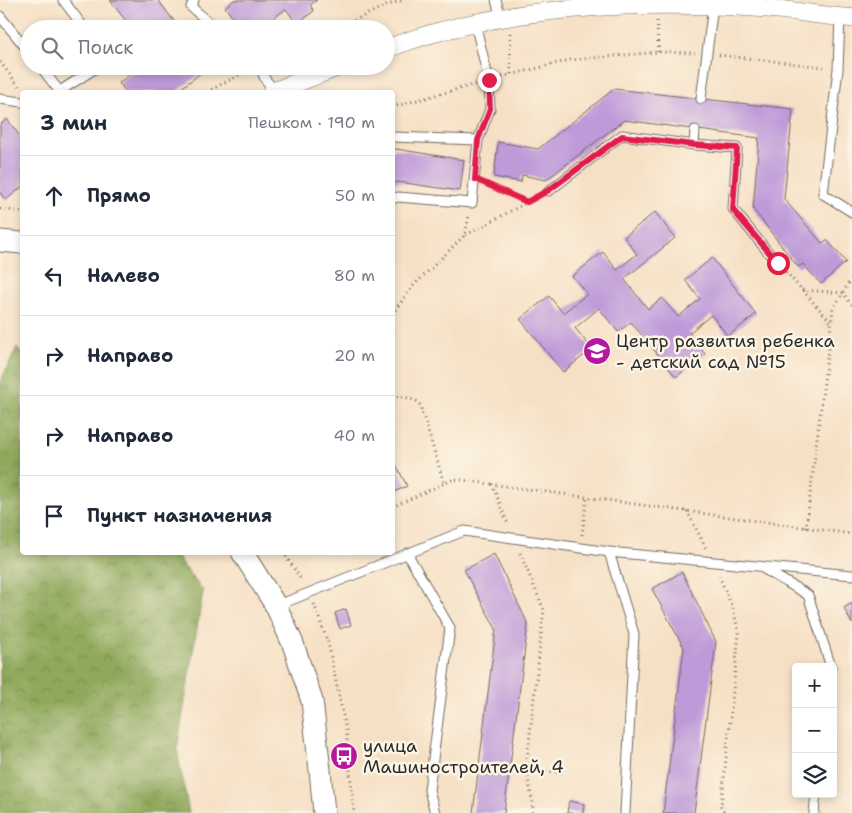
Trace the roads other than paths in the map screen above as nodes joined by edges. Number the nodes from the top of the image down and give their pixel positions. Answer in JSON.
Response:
{"nodes":[{"id":1,"x":63,"y":0,"type":"edge"},
{"id":2,"x":194,"y":0,"type":"edge"},
{"id":3,"x":496,"y":0,"type":"edge"},
{"id":4,"x":713,"y":6,"type":"junction"},
{"id":5,"x":0,"y":16,"type":"edge"},
{"id":6,"x":505,"y":17,"type":"junction"},
{"id":7,"x":846,"y":18,"type":"edge"},
{"id":8,"x":77,"y":20,"type":"edge"},
{"id":9,"x":206,"y":20,"type":"edge"},
{"id":10,"x":475,"y":22,"type":"junction"},
{"id":11,"x":20,"y":41,"type":"edge"},
{"id":12,"x":395,"y":45,"type":"edge"},
{"id":13,"x":47,"y":75,"type":"edge"},
{"id":14,"x":85,"y":75,"type":"edge"},
{"id":15,"x":263,"y":75,"type":"edge"},
{"id":16,"x":317,"y":75,"type":"edge"},
{"id":17,"x":58,"y":90,"type":"edge"},
{"id":18,"x":63,"y":90,"type":"edge"},
{"id":19,"x":272,"y":90,"type":"edge"},
{"id":20,"x":278,"y":90,"type":"edge"},
{"id":21,"x":0,"y":99,"type":"edge"},
{"id":22,"x":700,"y":99,"type":"dead end"},
{"id":23,"x":20,"y":102,"type":"edge"},
{"id":24,"x":695,"y":130,"type":"dead end"},
{"id":25,"x":395,"y":137,"type":"edge"},
{"id":26,"x":478,"y":140,"type":"junction"},
{"id":27,"x":694,"y":145,"type":"junction"},
{"id":28,"x":549,"y":190,"type":"road end"},
{"id":29,"x":395,"y":198,"type":"edge"},
{"id":30,"x":852,"y":212,"type":"edge"},
{"id":31,"x":0,"y":240,"type":"edge"},
{"id":32,"x":20,"y":244,"type":"edge"},
{"id":33,"x":778,"y":263,"type":"road end"},
{"id":34,"x":609,"y":552,"type":"junction"},
{"id":35,"x":407,"y":553,"type":"junction"},
{"id":36,"x":244,"y":555,"type":"edge"},
{"id":37,"x":761,"y":567,"type":"junction"},
{"id":38,"x":852,"y":575,"type":"edge"},
{"id":39,"x":276,"y":606,"type":"junction"},
{"id":40,"x":830,"y":663,"type":"edge"},
{"id":41,"x":816,"y":798,"type":"edge"},
{"id":42,"x":324,"y":813,"type":"edge"},
{"id":43,"x":434,"y":813,"type":"edge"},
{"id":44,"x":625,"y":813,"type":"edge"},
{"id":45,"x":814,"y":813,"type":"edge"}],
"edges":[{"from":1,"to":8,"type":"lane"},
{"from":2,"to":9,"type":"lane"},
{"from":3,"to":6,"type":"lane"},
{"from":4,"to":6,"type":"street"},
{"from":4,"to":7,"type":"street"},
{"from":4,"to":22,"type":"lane"},
{"from":5,"to":11,"type":"lane"},
{"from":6,"to":10,"type":"street"},
{"from":7,"to":30,"type":"lane"},
{"from":10,"to":12,"type":"street"},
{"from":10,"to":26,"type":"lane"},
{"from":13,"to":17,"type":"lane"},
{"from":14,"to":18,"type":"lane"},
{"from":15,"to":19,"type":"lane"},
{"from":16,"to":20,"type":"street"},
{"from":21,"to":23,"type":"lane"},
{"from":24,"to":27,"type":"lane"},
{"from":25,"to":26,"type":"lane"},
{"from":26,"to":29,"type":"lane"},
{"from":27,"to":28,"type":"lane"},
{"from":27,"to":33,"type":"lane"},
{"from":31,"to":32,"type":"street"},
{"from":34,"to":35,"type":"lane"},
{"from":34,"to":37,"type":"lane"},
{"from":34,"to":44,"type":"lane"},
{"from":35,"to":39,"type":"lane"},
{"from":35,"to":43,"type":"lane"},
{"from":36,"to":39,"type":"street"},
{"from":37,"to":38,"type":"lane"},
{"from":37,"to":40,"type":"lane"},
{"from":39,"to":42,"type":"street"},
{"from":41,"to":45,"type":"lane"}]}
